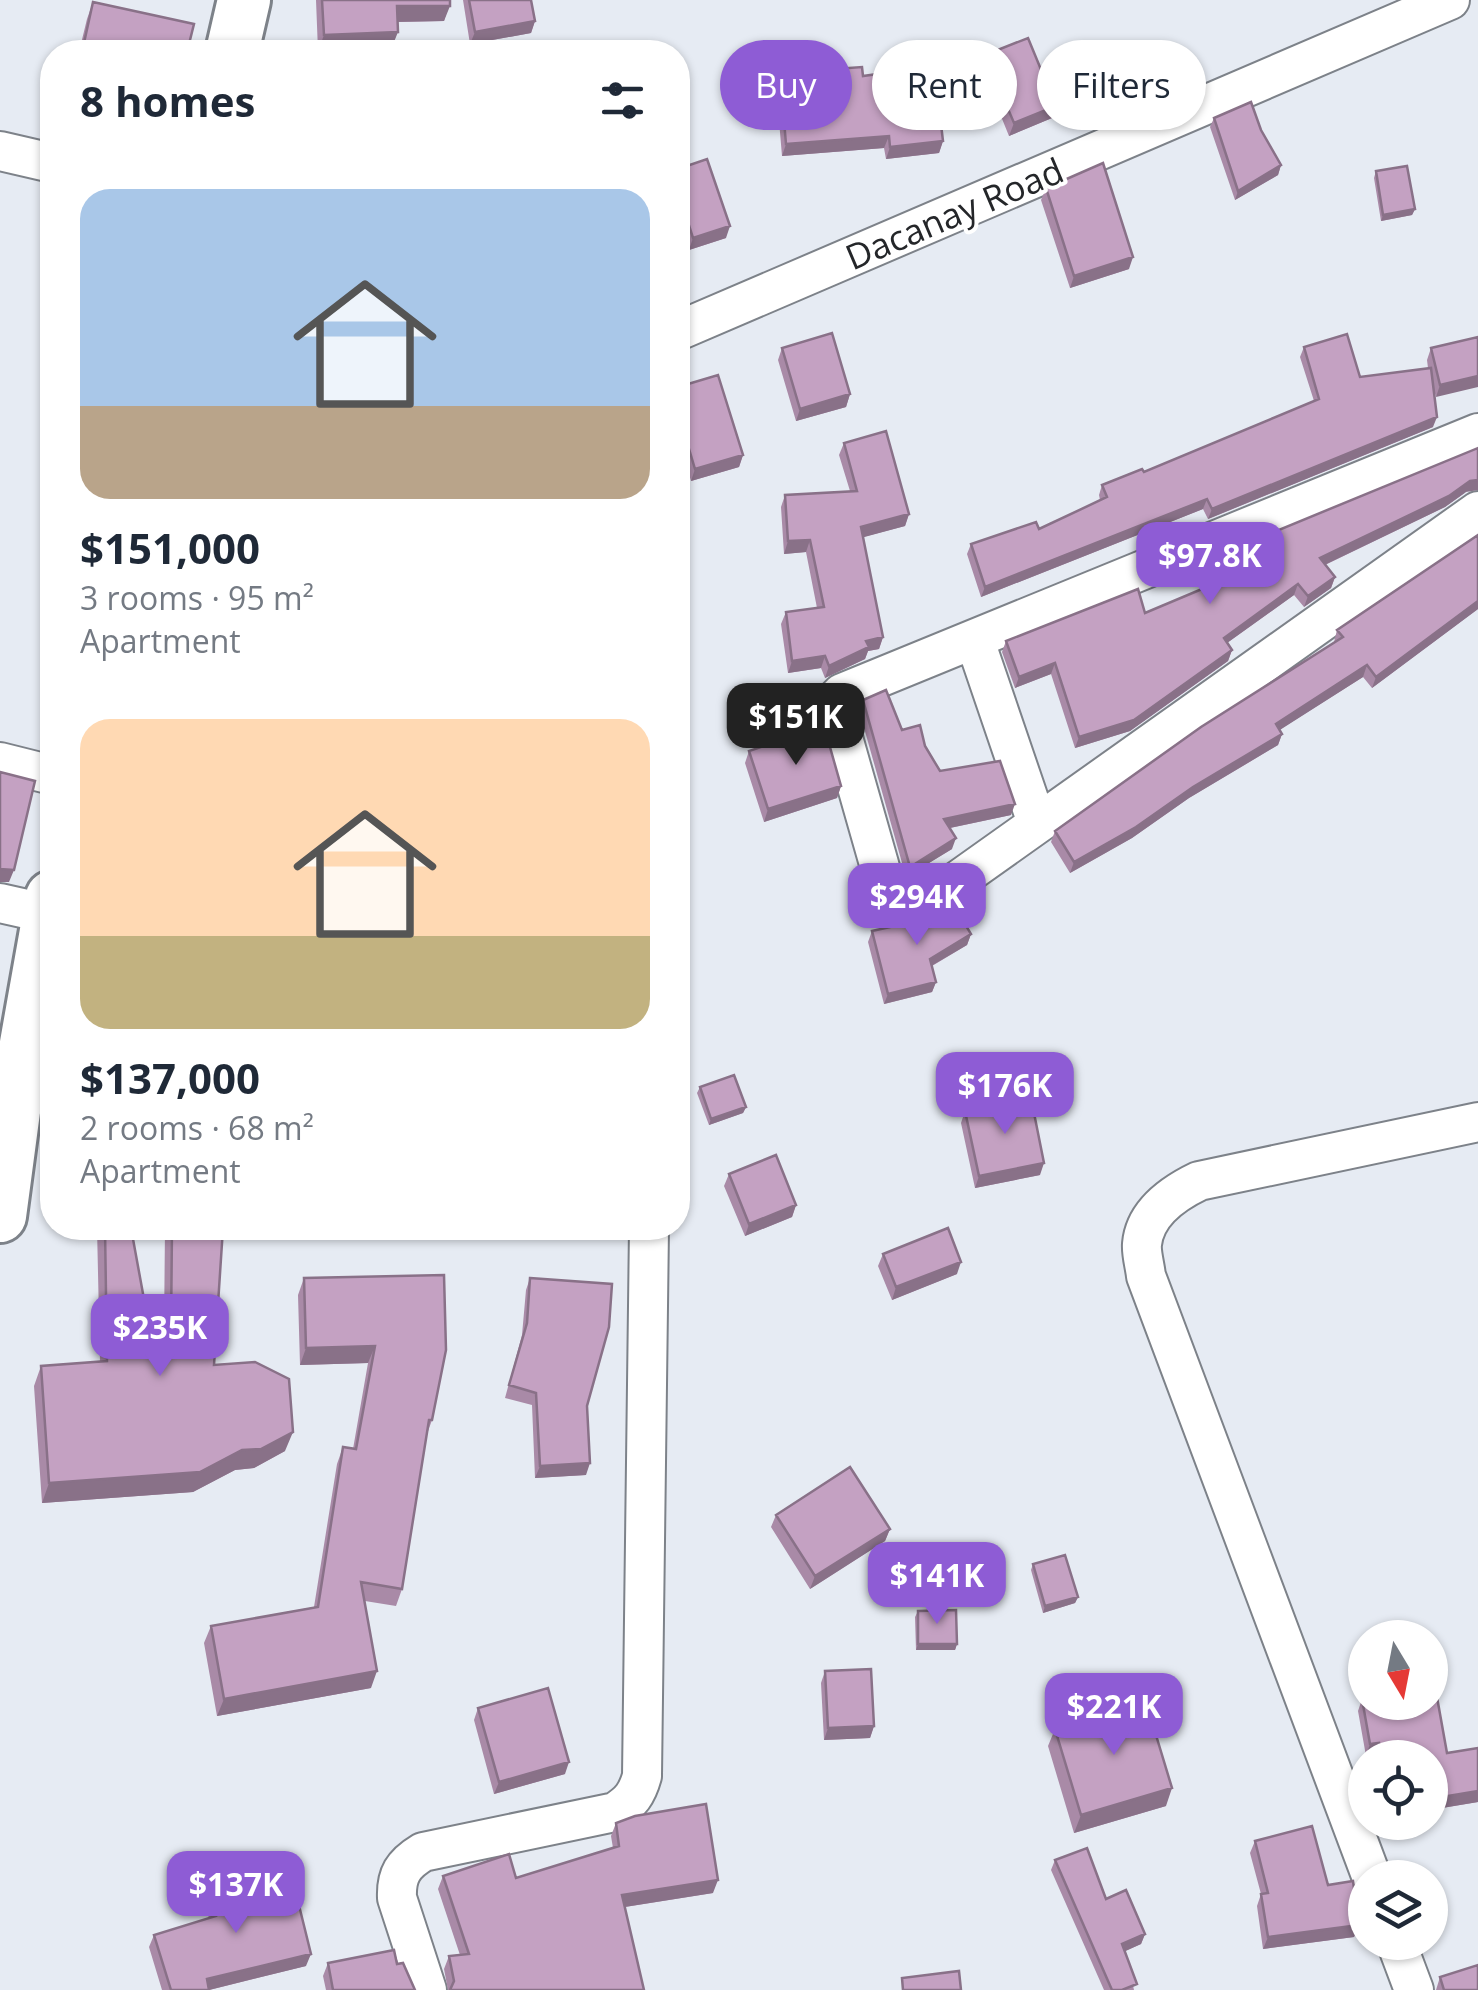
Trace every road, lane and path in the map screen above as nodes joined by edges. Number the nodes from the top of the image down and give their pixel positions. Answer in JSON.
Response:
{"nodes":[{"id":1,"x":244,"y":0,"type":"edge"},
{"id":2,"x":1450,"y":0,"type":"edge"},
{"id":3,"x":235,"y":40,"type":"edge"},
{"id":4,"x":0,"y":151,"type":"edge"},
{"id":5,"x":40,"y":160,"type":"edge"},
{"id":6,"x":690,"y":326,"type":"edge"},
{"id":7,"x":1478,"y":433,"type":"edge"},
{"id":8,"x":1478,"y":511,"type":"edge"},
{"id":9,"x":976,"y":642,"type":"junction"},
{"id":10,"x":0,"y":762,"type":"edge"},
{"id":11,"x":40,"y":772,"type":"edge"},
{"id":12,"x":1037,"y":824,"type":"junction"},
{"id":13,"x":34,"y":905,"type":"edge"},
{"id":14,"x":1478,"y":1122,"type":"edge"},
{"id":15,"x":0,"y":1216,"type":"edge"},
{"id":16,"x":649,"y":1240,"type":"edge"},
{"id":17,"x":1365,"y":1860,"type":"edge"},
{"id":18,"x":1403,"y":1960,"type":"edge"},
{"id":19,"x":427,"y":1990,"type":"edge"},
{"id":20,"x":1414,"y":1990,"type":"edge"}],
"edges":[{"from":1,"to":3,"type":"street"},
{"from":2,"to":6,"type":"street","name":"Dacanay Road"},
{"from":4,"to":5,"type":"street"},
{"from":7,"to":9,"type":"street"},
{"from":8,"to":12,"type":"street"},
{"from":9,"to":12,"type":"street"},
{"from":9,"to":12,"type":"street"},
{"from":10,"to":11,"type":"street"},
{"from":13,"to":15,"type":"street"},
{"from":14,"to":17,"type":"street"},
{"from":16,"to":19,"type":"street"},
{"from":18,"to":20,"type":"street"}]}
